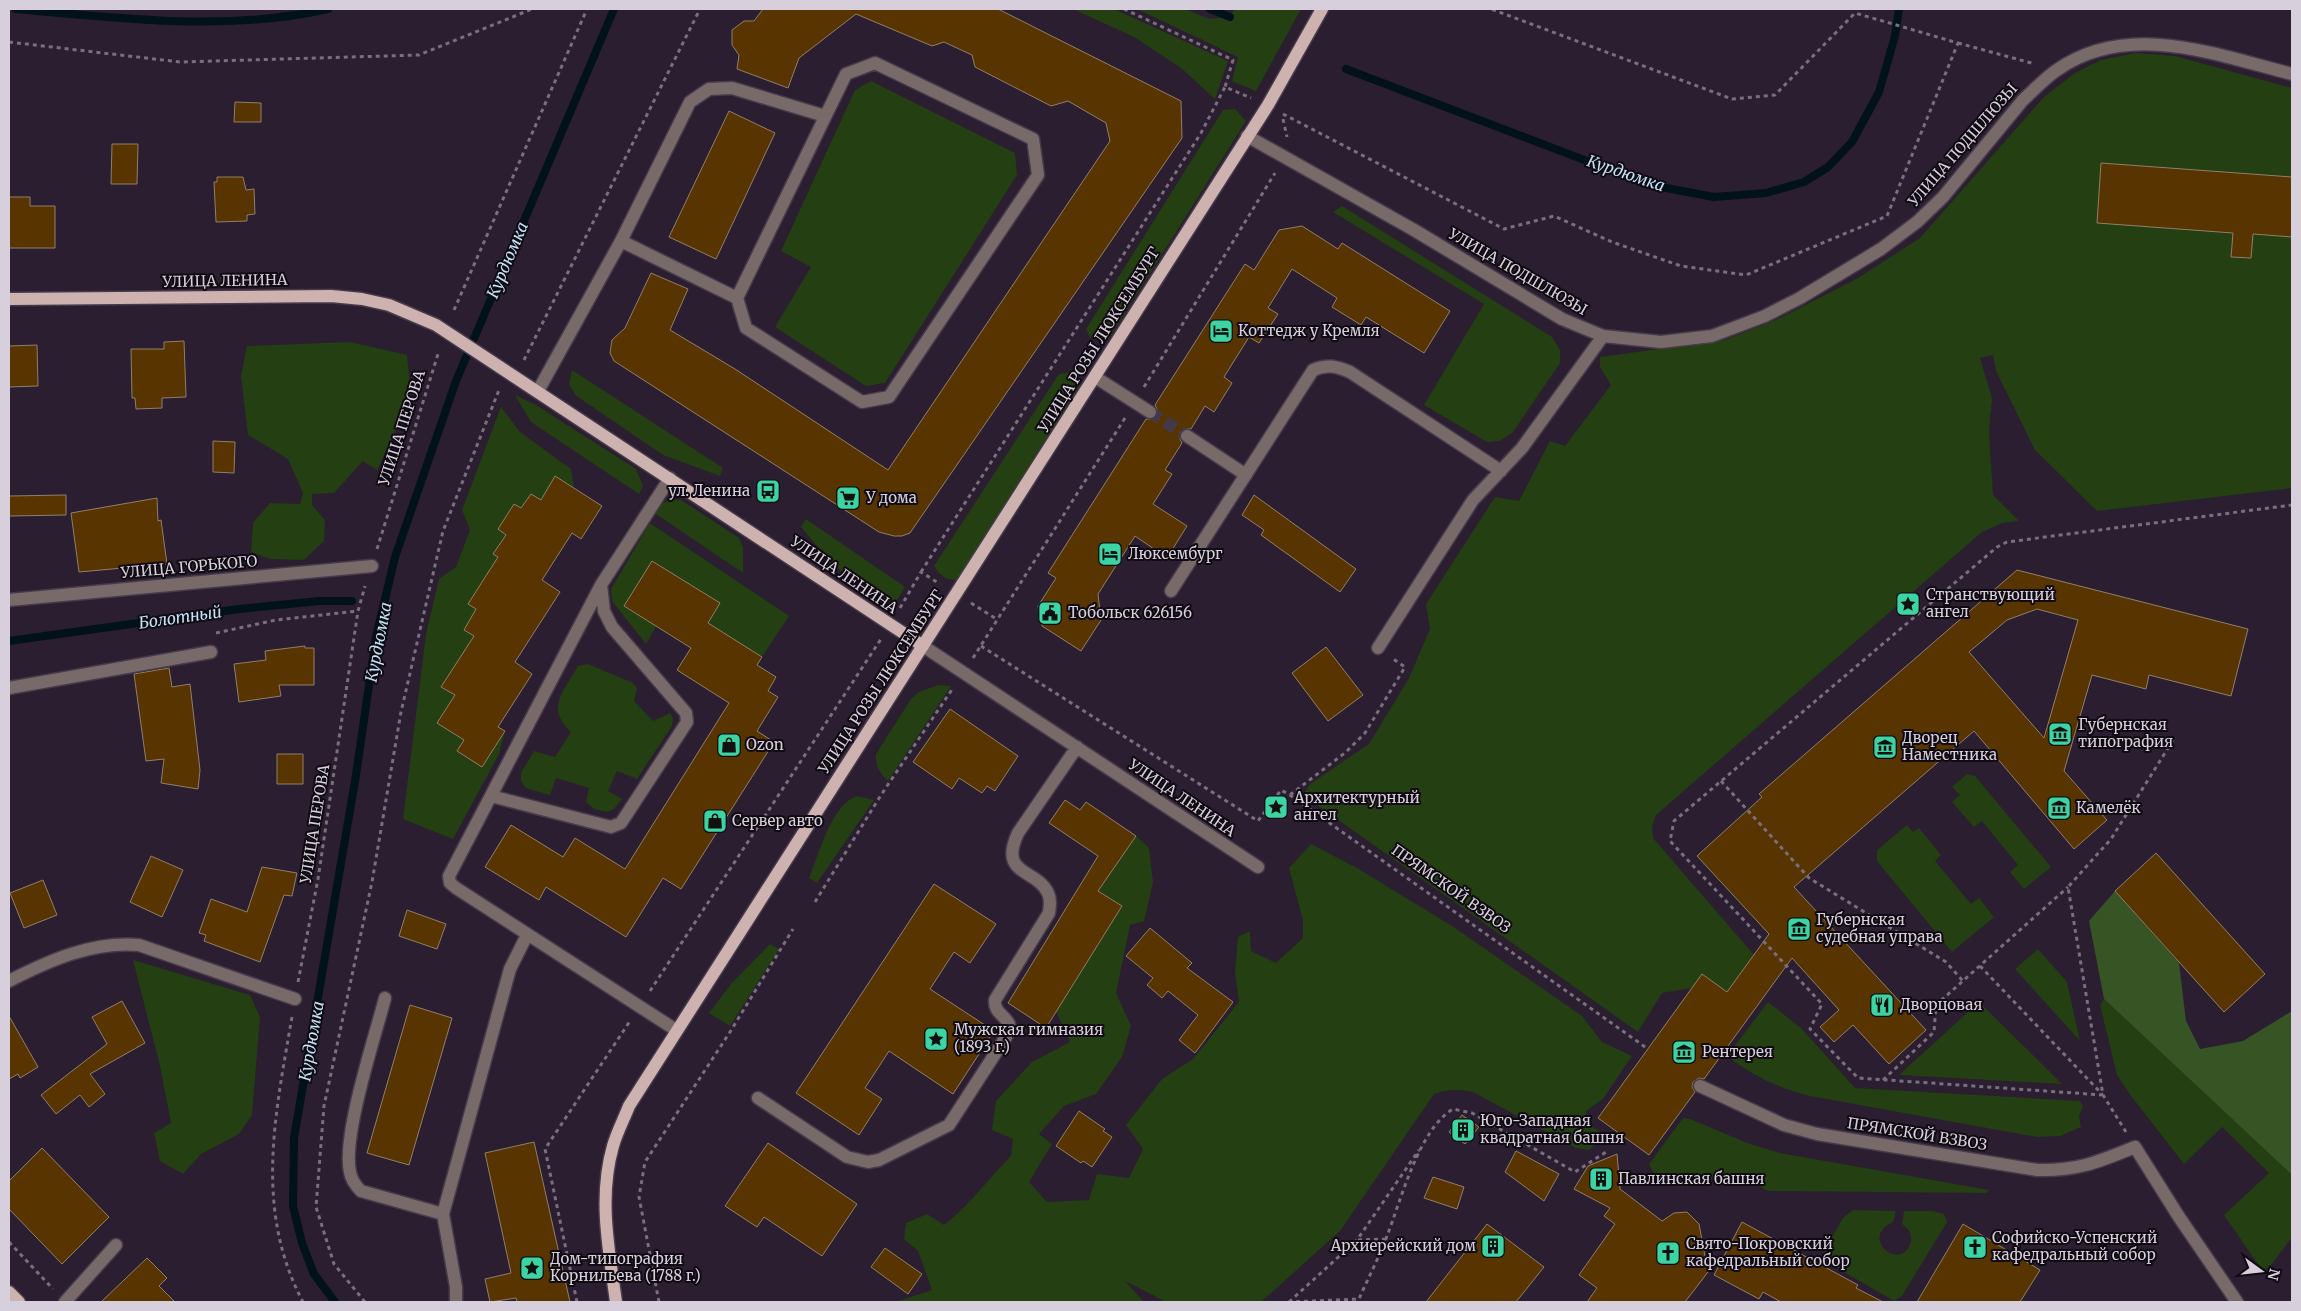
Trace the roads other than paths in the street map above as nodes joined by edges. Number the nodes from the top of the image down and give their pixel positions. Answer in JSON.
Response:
{"nodes":[{"id":1,"x":1322,"y":9,"type":"edge"},
{"id":2,"x":2292,"y":74,"type":"edge"},
{"id":3,"x":825,"y":116,"type":"junction"},
{"id":4,"x":1247,"y":136,"type":"junction"},
{"id":5,"x":621,"y":241,"type":"junction"},
{"id":6,"x":737,"y":298,"type":"junction"},
{"id":7,"x":9,"y":300,"type":"edge"},
{"id":8,"x":1603,"y":336,"type":"junction"},
{"id":9,"x":1094,"y":376,"type":"junction"},
{"id":10,"x":538,"y":390,"type":"junction"},
{"id":11,"x":1150,"y":412,"type":"tunnel mouth"},
{"id":12,"x":1186,"y":436,"type":"tunnel mouth"},
{"id":13,"x":1501,"y":471,"type":"junction"},
{"id":14,"x":1246,"y":474,"type":"junction"},
{"id":15,"x":670,"y":478,"type":"junction"},
{"id":16,"x":372,"y":566,"type":"road end"},
{"id":17,"x":601,"y":584,"type":"junction"},
{"id":18,"x":1171,"y":591,"type":"dead end"},
{"id":19,"x":9,"y":600,"type":"edge"},
{"id":20,"x":923,"y":646,"type":"junction"},
{"id":21,"x":1378,"y":648,"type":"road end"},
{"id":22,"x":211,"y":652,"type":"dead end"},
{"id":23,"x":9,"y":688,"type":"edge"},
{"id":24,"x":1077,"y":747,"type":"junction"},
{"id":25,"x":491,"y":796,"type":"junction"},
{"id":26,"x":1258,"y":867,"type":"dead end"},
{"id":27,"x":527,"y":935,"type":"junction"},
{"id":28,"x":9,"y":980,"type":"edge"},
{"id":29,"x":385,"y":998,"type":"dead end"},
{"id":30,"x":295,"y":999,"type":"road end"},
{"id":31,"x":676,"y":1030,"type":"junction"},
{"id":32,"x":1700,"y":1086,"type":"dead end"},
{"id":33,"x":758,"y":1098,"type":"dead end"},
{"id":34,"x":443,"y":1214,"type":"junction"},
{"id":35,"x":116,"y":1245,"type":"dead end"},
{"id":36,"x":9,"y":1292,"type":"edge"},
{"id":37,"x":19,"y":1302,"type":"edge"},
{"id":38,"x":66,"y":1302,"type":"edge"},
{"id":39,"x":456,"y":1302,"type":"edge"},
{"id":40,"x":616,"y":1302,"type":"edge"},
{"id":41,"x":2237,"y":1302,"type":"edge"}],
"edges":[{"from":1,"to":4,"type":"main road","name":"УЛИЦА РОЗЫ ЛЮКСЕМБУРГ"},
{"from":2,"to":8,"type":"street","name":"УЛИЦА ПОДШЛЮЗЫ"},
{"from":3,"to":5,"type":"street"},
{"from":3,"to":6,"type":"street"},
{"from":3,"to":6,"type":"street"},
{"from":4,"to":8,"type":"street","name":"УЛИЦА ПОДШЛЮЗЫ"},
{"from":4,"to":9,"type":"main road","name":"УЛИЦА РОЗЫ ЛЮКСЕМБУРГ"},
{"from":5,"to":6,"type":"street"},
{"from":5,"to":10,"type":"street"},
{"from":7,"to":10,"type":"main road","name":"УЛИЦА ЛЕНИНА"},
{"from":8,"to":13,"type":"street"},
{"from":9,"to":11,"type":"street"},
{"from":9,"to":20,"type":"main road","name":"УЛИЦА РОЗЫ ЛЮКСЕМБУРГ"},
{"from":10,"to":15,"type":"main road","name":"УЛИЦА ЛЕНИНА"},
{"from":12,"to":14,"type":"street"},
{"from":13,"to":14,"type":"street"},
{"from":13,"to":21,"type":"street"},
{"from":14,"to":18,"type":"street"},
{"from":15,"to":17,"type":"street"},
{"from":15,"to":20,"type":"main road","name":"УЛИЦА ЛЕНИНА"},
{"from":16,"to":19,"type":"street","name":"УЛИЦА ГОРЬКОГО"},
{"from":17,"to":25,"type":"street"},
{"from":17,"to":25,"type":"street"},
{"from":20,"to":24,"type":"street","name":"УЛИЦА ЛЕНИНА"},
{"from":20,"to":31,"type":"main road","name":"УЛИЦА РОЗЫ ЛЮКСЕМБУРГ"},
{"from":22,"to":23,"type":"street"},
{"from":24,"to":26,"type":"street","name":"УЛИЦА ЛЕНИНА"},
{"from":24,"to":33,"type":"street"},
{"from":25,"to":27,"type":"street"},
{"from":27,"to":31,"type":"street"},
{"from":27,"to":34,"type":"street"},
{"from":28,"to":30,"type":"street"},
{"from":29,"to":34,"type":"street"},
{"from":31,"to":40,"type":"main road","name":"УЛИЦА РОЗЫ ЛЮКСЕМБУРГ"},
{"from":32,"to":41,"type":"street","name":"ПРЯМСКОЙ ВЗВОЗ"},
{"from":34,"to":39,"type":"street"},
{"from":35,"to":38,"type":"street"},
{"from":36,"to":37,"type":"main road"}]}
